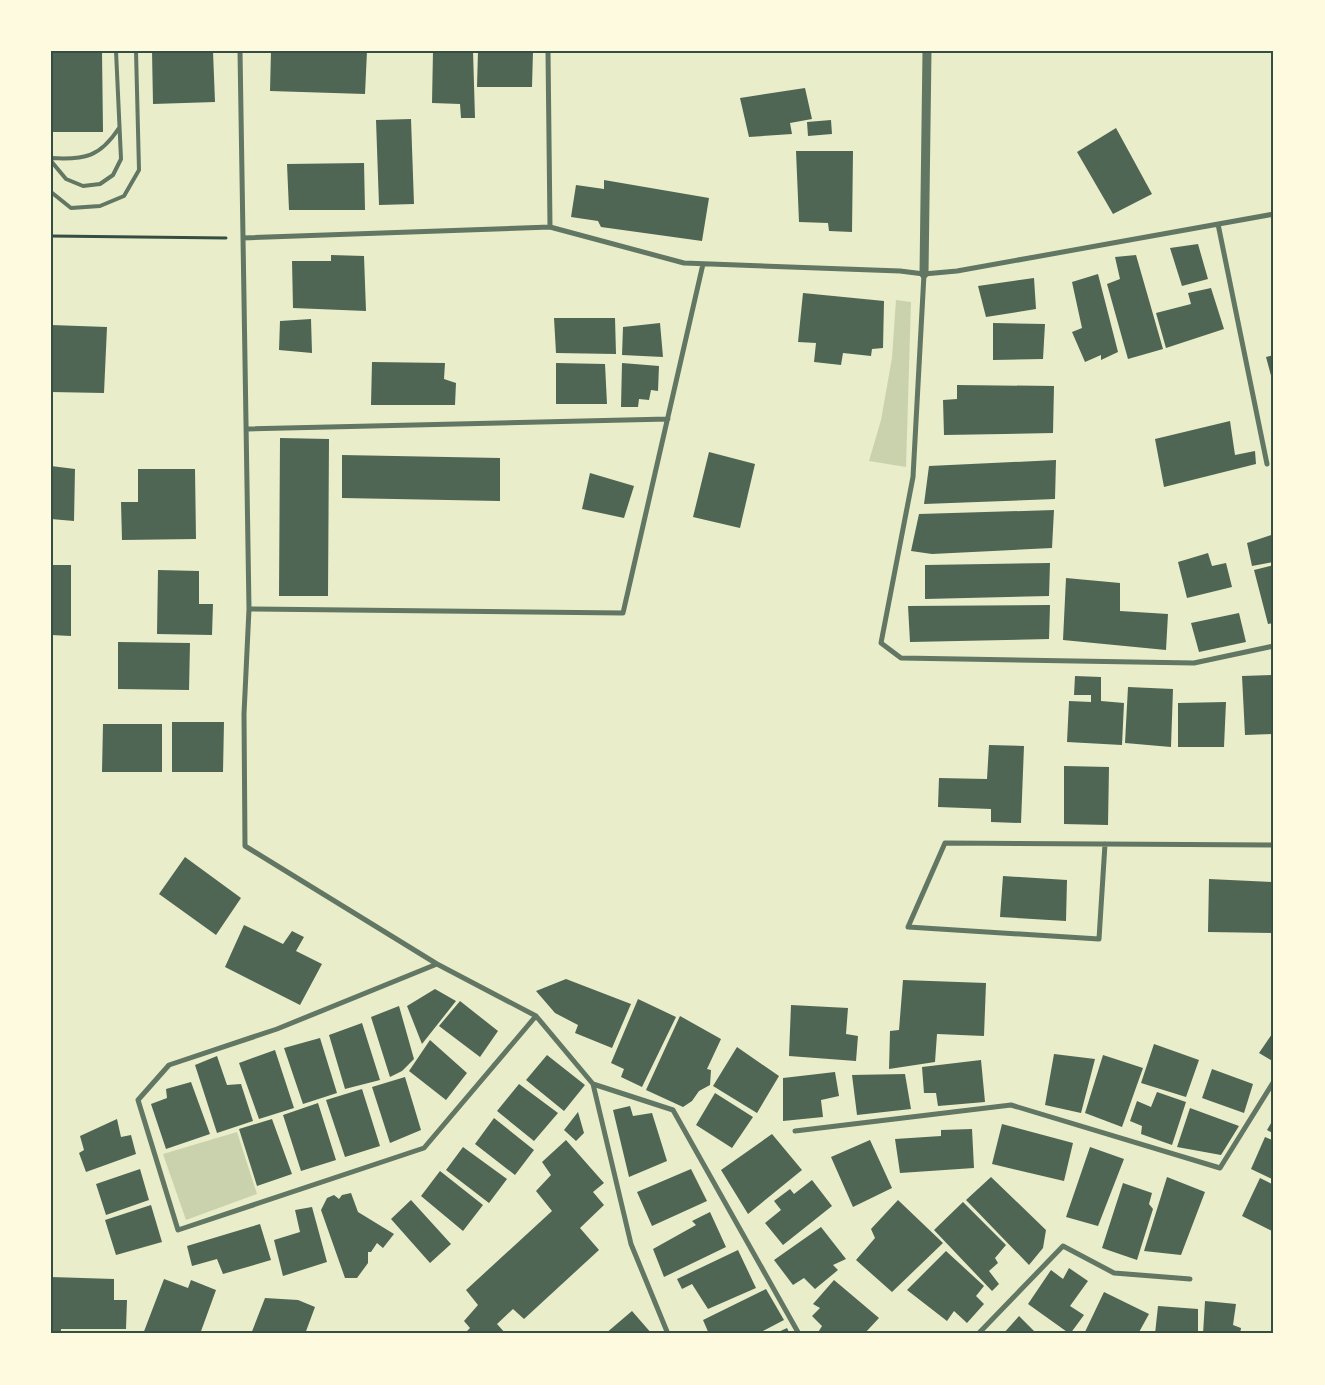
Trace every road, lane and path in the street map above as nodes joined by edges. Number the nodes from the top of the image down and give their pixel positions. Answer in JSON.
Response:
{"nodes":[{"id":1,"x":116,"y":51,"type":"edge"},
{"id":2,"x":136,"y":51,"type":"edge"},
{"id":3,"x":240,"y":51,"type":"edge"},
{"id":4,"x":548,"y":51,"type":"edge"},
{"id":5,"x":927,"y":51,"type":"edge"},
{"id":6,"x":119,"y":128,"type":"junction"},
{"id":7,"x":51,"y":159,"type":"edge"},
{"id":8,"x":51,"y":192,"type":"edge"},
{"id":9,"x":1274,"y":214,"type":"edge"},
{"id":10,"x":1218,"y":224,"type":"junction"},
{"id":11,"x":550,"y":226,"type":"junction"},
{"id":12,"x":51,"y":236,"type":"edge"},
{"id":13,"x":244,"y":238,"type":"junction"},
{"id":14,"x":703,"y":264,"type":"junction"},
{"id":15,"x":924,"y":274,"type":"junction"},
{"id":16,"x":668,"y":420,"type":"junction"},
{"id":17,"x":247,"y":429,"type":"junction"},
{"id":18,"x":1267,"y":464,"type":"dead end"},
{"id":19,"x":249,"y":609,"type":"junction"},
{"id":20,"x":1274,"y":646,"type":"edge"},
{"id":21,"x":1105,"y":844,"type":"junction"},
{"id":22,"x":1274,"y":845,"type":"edge"},
{"id":23,"x":437,"y":964,"type":"junction"},
{"id":24,"x":536,"y":1016,"type":"junction"},
{"id":25,"x":1274,"y":1081,"type":"edge"},
{"id":26,"x":593,"y":1084,"type":"junction"},
{"id":27,"x":795,"y":1131,"type":"dead end"},
{"id":28,"x":1190,"y":1279,"type":"dead end"},
{"id":29,"x":668,"y":1334,"type":"edge"},
{"id":30,"x":799,"y":1334,"type":"edge"},
{"id":31,"x":978,"y":1334,"type":"edge"}],
"edges":[{"from":1,"to":6,"type":"lane"},
{"from":2,"to":8,"type":"lane"},
{"from":3,"to":13,"type":"street"},
{"from":4,"to":11,"type":"street"},
{"from":5,"to":15,"type":"street"},
{"from":6,"to":7,"type":"lane"},
{"from":6,"to":7,"type":"lane"},
{"from":9,"to":10,"type":"street"},
{"from":10,"to":15,"type":"street"},
{"from":10,"to":18,"type":"street"},
{"from":11,"to":13,"type":"street"},
{"from":11,"to":14,"type":"street"},
{"from":12,"to":13,"type":"path"},
{"from":13,"to":17,"type":"street"},
{"from":14,"to":15,"type":"street"},
{"from":14,"to":16,"type":"street"},
{"from":15,"to":20,"type":"street"},
{"from":16,"to":17,"type":"street"},
{"from":16,"to":19,"type":"street"},
{"from":17,"to":19,"type":"street"},
{"from":19,"to":23,"type":"street"},
{"from":21,"to":21,"type":"street"},
{"from":21,"to":22,"type":"street"},
{"from":23,"to":24,"type":"street"},
{"from":23,"to":24,"type":"street"},
{"from":24,"to":26,"type":"street"},
{"from":25,"to":27,"type":"street"},
{"from":26,"to":29,"type":"street"},
{"from":26,"to":30,"type":"street"},
{"from":28,"to":31,"type":"street"}]}
